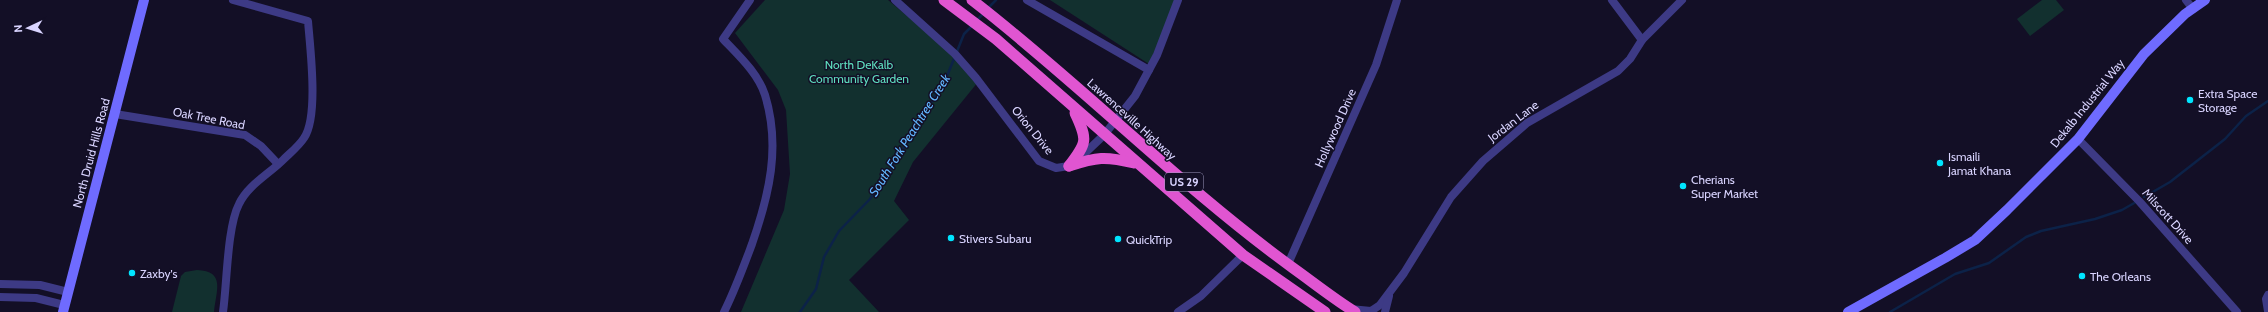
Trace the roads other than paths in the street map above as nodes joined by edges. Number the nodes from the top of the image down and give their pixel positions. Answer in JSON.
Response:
{"nodes":[{"id":1,"x":144,"y":0,"type":"edge"},
{"id":2,"x":233,"y":0,"type":"edge"},
{"id":3,"x":750,"y":0,"type":"edge"},
{"id":4,"x":895,"y":0,"type":"edge"},
{"id":5,"x":944,"y":0,"type":"edge"},
{"id":6,"x":972,"y":0,"type":"edge"},
{"id":7,"x":1178,"y":0,"type":"edge"},
{"id":8,"x":1397,"y":0,"type":"edge"},
{"id":9,"x":1612,"y":0,"type":"edge"},
{"id":10,"x":1682,"y":0,"type":"edge"},
{"id":11,"x":2186,"y":0,"type":"edge"},
{"id":12,"x":2205,"y":0,"type":"edge"},
{"id":13,"x":1028,"y":1,"type":"edge"},
{"id":14,"x":2192,"y":9,"type":"junction"},
{"id":15,"x":1642,"y":40,"type":"junction"},
{"id":16,"x":1149,"y":70,"type":"junction"},
{"id":17,"x":1072,"y":107,"type":"junction"},
{"id":18,"x":115,"y":114,"type":"junction"},
{"id":19,"x":1116,"y":120,"type":"junction"},
{"id":20,"x":1104,"y":135,"type":"junction"},
{"id":21,"x":2078,"y":139,"type":"junction"},
{"id":22,"x":278,"y":164,"type":"junction"},
{"id":23,"x":1137,"y":164,"type":"junction"},
{"id":24,"x":1069,"y":166,"type":"junction"},
{"id":25,"x":1243,"y":255,"type":"junction"},
{"id":26,"x":1288,"y":264,"type":"junction"},
{"id":27,"x":0,"y":284,"type":"edge"},
{"id":28,"x":68,"y":292,"type":"junction"},
{"id":29,"x":1390,"y":293,"type":"junction"},
{"id":30,"x":2268,"y":295,"type":"edge"},
{"id":31,"x":0,"y":297,"type":"edge"},
{"id":32,"x":64,"y":309,"type":"edge"},
{"id":33,"x":1353,"y":310,"type":"edge"},
{"id":34,"x":2268,"y":311,"type":"edge"},
{"id":35,"x":223,"y":312,"type":"edge"},
{"id":36,"x":724,"y":312,"type":"edge"},
{"id":37,"x":1178,"y":312,"type":"edge"},
{"id":38,"x":1325,"y":312,"type":"edge"},
{"id":39,"x":1385,"y":312,"type":"edge"},
{"id":40,"x":1848,"y":312,"type":"edge"},
{"id":41,"x":2237,"y":312,"type":"edge"}],
"edges":[{"from":1,"to":18,"type":"main road","name":"North Druid Hills Road"},
{"from":2,"to":22,"type":"street"},
{"from":3,"to":36,"type":"street"},
{"from":4,"to":24,"type":"street","name":"Orion Drive"},
{"from":5,"to":17,"type":"highway","number":"US 29"},
{"from":6,"to":19,"type":"highway","name":"Lawrenceville Highway","number":"US 29"},
{"from":7,"to":16,"type":"street"},
{"from":8,"to":26,"type":"street","name":"Hollywood Drive"},
{"from":9,"to":15,"type":"street"},
{"from":10,"to":15,"type":"street","name":"Jordan Lane"},
{"from":11,"to":14,"type":"street"},
{"from":12,"to":14,"type":"main road","name":"Dekalb Industrial Way"},
{"from":13,"to":16,"type":"street"},
{"from":14,"to":21,"type":"main road","name":"Dekalb Industrial Way"},
{"from":15,"to":29,"type":"street","name":"Jordan Lane"},
{"from":16,"to":19,"type":"street"},
{"from":17,"to":20,"type":"highway","number":"US 29"},
{"from":17,"to":24,"type":"highway"},
{"from":18,"to":22,"type":"street","name":"Oak Tree Road"},
{"from":18,"to":28,"type":"main road","name":"North Druid Hills Road"},
{"from":19,"to":20,"type":"street"},
{"from":19,"to":26,"type":"highway","name":"Lawrenceville Highway","number":"US 29"},
{"from":20,"to":23,"type":"highway","number":"US 29"},
{"from":20,"to":24,"type":"street"},
{"from":21,"to":40,"type":"main road","name":"Dekalb Industrial Way"},
{"from":21,"to":41,"type":"street","name":"Milscott Drive"},
{"from":22,"to":35,"type":"street"},
{"from":23,"to":24,"type":"highway"},
{"from":23,"to":25,"type":"highway","number":"US 29"},
{"from":25,"to":37,"type":"street"},
{"from":25,"to":38,"type":"highway","number":"US 29"},
{"from":26,"to":33,"type":"highway","name":"Lawrenceville Highway","number":"US 29"},
{"from":27,"to":28,"type":"street"},
{"from":28,"to":32,"type":"main road","name":"North Druid Hills Road"},
{"from":29,"to":33,"type":"street","name":"Jordan Lane"},
{"from":29,"to":39,"type":"street","name":"Jordan Lane"},
{"from":30,"to":34,"type":"street"},
{"from":31,"to":32,"type":"street"}]}
